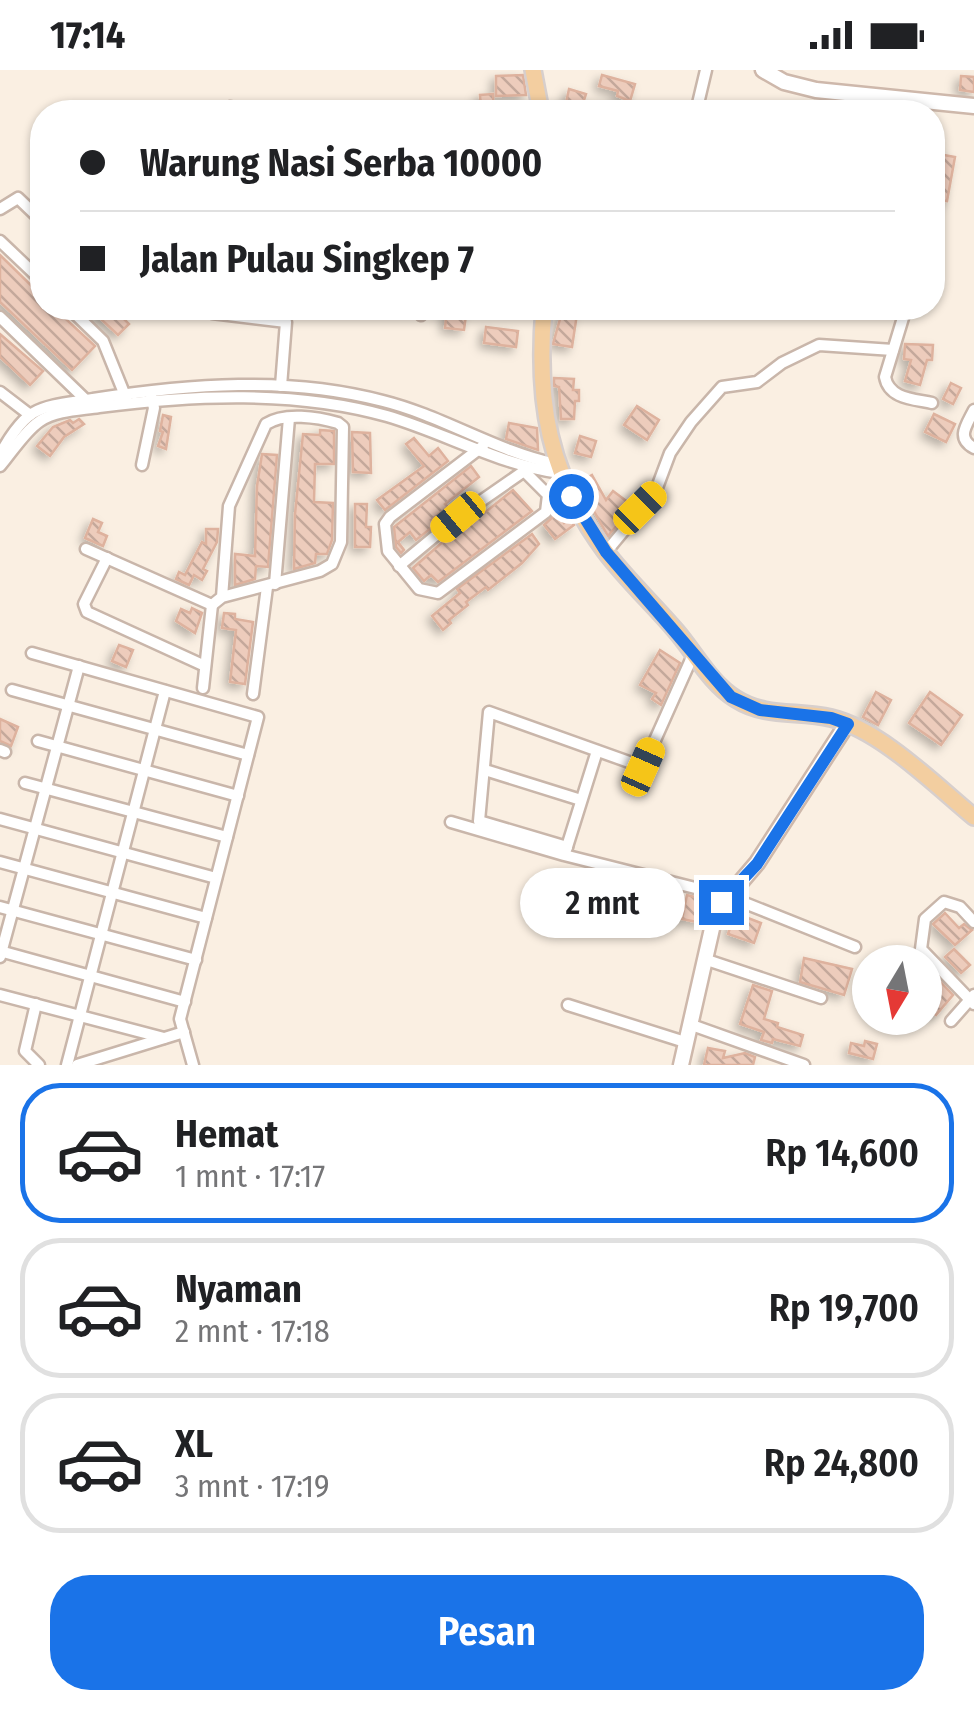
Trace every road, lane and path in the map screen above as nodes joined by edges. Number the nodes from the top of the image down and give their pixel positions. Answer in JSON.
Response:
{"nodes":[{"id":1,"x":533,"y":70,"type":"edge"},
{"id":2,"x":706,"y":70,"type":"edge"},
{"id":3,"x":764,"y":70,"type":"edge"},
{"id":4,"x":539,"y":100,"type":"edge"},
{"id":5,"x":699,"y":100,"type":"edge"},
{"id":6,"x":871,"y":100,"type":"edge"},
{"id":7,"x":945,"y":106,"type":"edge"},
{"id":8,"x":974,"y":106,"type":"edge"},
{"id":9,"x":0,"y":210,"type":"edge"},
{"id":10,"x":30,"y":210,"type":"edge"},
{"id":11,"x":0,"y":240,"type":"edge"},
{"id":12,"x":30,"y":269,"type":"edge"},
{"id":13,"x":0,"y":316,"type":"edge"},
{"id":14,"x":81,"y":320,"type":"edge"},
{"id":15,"x":270,"y":320,"type":"edge"},
{"id":16,"x":544,"y":320,"type":"edge"},
{"id":17,"x":902,"y":320,"type":"edge"},
{"id":18,"x":893,"y":350,"type":"junction"},
{"id":19,"x":281,"y":386,"type":"junction"},
{"id":20,"x":302,"y":388,"type":"junction"},
{"id":21,"x":330,"y":390,"type":"junction"},
{"id":22,"x":0,"y":392,"type":"edge"},
{"id":23,"x":151,"y":396,"type":"junction"},
{"id":24,"x":127,"y":399,"type":"junction"},
{"id":25,"x":301,"y":402,"type":"junction"},
{"id":26,"x":932,"y":403,"type":"dead end"},
{"id":27,"x":90,"y":404,"type":"junction"},
{"id":28,"x":328,"y":405,"type":"junction"},
{"id":29,"x":974,"y":410,"type":"edge"},
{"id":30,"x":420,"y":412,"type":"junction"},
{"id":31,"x":30,"y":414,"type":"junction"},
{"id":32,"x":295,"y":418,"type":"junction"},
{"id":33,"x":416,"y":425,"type":"junction"},
{"id":34,"x":484,"y":445,"type":"junction"},
{"id":35,"x":974,"y":448,"type":"edge"},
{"id":36,"x":3,"y":453,"type":"edge"},
{"id":37,"x":142,"y":465,"type":"dead end"},
{"id":38,"x":0,"y":466,"type":"edge"},
{"id":39,"x":528,"y":466,"type":"junction"},
{"id":40,"x":558,"y":468,"type":"junction"},
{"id":41,"x":86,"y":549,"type":"dead end"},
{"id":42,"x":606,"y":552,"type":"junction"},
{"id":43,"x":107,"y":558,"type":"junction"},
{"id":44,"x":400,"y":566,"type":"junction"},
{"id":45,"x":272,"y":586,"type":"junction"},
{"id":46,"x":217,"y":601,"type":"junction"},
{"id":47,"x":32,"y":652,"type":"dead end"},
{"id":48,"x":694,"y":655,"type":"junction"},
{"id":49,"x":78,"y":666,"type":"junction"},
{"id":50,"x":206,"y":666,"type":"junction"},
{"id":51,"x":203,"y":688,"type":"dead end"},
{"id":52,"x":12,"y":690,"type":"dead end"},
{"id":53,"x":165,"y":691,"type":"junction"},
{"id":54,"x":253,"y":694,"type":"dead end"},
{"id":55,"x":68,"y":705,"type":"junction"},
{"id":56,"x":848,"y":724,"type":"junction"},
{"id":57,"x":155,"y":729,"type":"junction"},
{"id":58,"x":38,"y":741,"type":"dead end"},
{"id":59,"x":57,"y":746,"type":"junction"},
{"id":60,"x":597,"y":751,"type":"junction"},
{"id":61,"x":248,"y":755,"type":"junction"},
{"id":62,"x":144,"y":770,"type":"junction"},
{"id":63,"x":485,"y":770,"type":"junction"},
{"id":64,"x":25,"y":783,"type":"dead end"},
{"id":65,"x":46,"y":788,"type":"junction"},
{"id":66,"x":238,"y":796,"type":"junction"},
{"id":67,"x":581,"y":800,"type":"junction"},
{"id":68,"x":134,"y":812,"type":"junction"},
{"id":69,"x":974,"y":818,"type":"edge"},
{"id":70,"x":0,"y":819,"type":"edge"},
{"id":71,"x":451,"y":822,"type":"dead end"},
{"id":72,"x":35,"y":828,"type":"junction"},
{"id":73,"x":227,"y":838,"type":"junction"},
{"id":74,"x":565,"y":851,"type":"junction"},
{"id":75,"x":123,"y":852,"type":"junction"},
{"id":76,"x":0,"y":862,"type":"edge"},
{"id":77,"x":24,"y":868,"type":"junction"},
{"id":78,"x":216,"y":878,"type":"junction"},
{"id":79,"x":112,"y":892,"type":"junction"},
{"id":80,"x":728,"y":896,"type":"junction"},
{"id":81,"x":0,"y":906,"type":"edge"},
{"id":82,"x":13,"y":910,"type":"junction"},
{"id":83,"x":206,"y":918,"type":"junction"},
{"id":84,"x":974,"y":922,"type":"edge"},
{"id":85,"x":102,"y":934,"type":"junction"},
{"id":86,"x":921,"y":945,"type":"edge"},
{"id":87,"x":852,"y":946,"type":"edge"},
{"id":88,"x":0,"y":953,"type":"edge"},
{"id":89,"x":704,"y":959,"type":"junction"},
{"id":90,"x":196,"y":960,"type":"junction"},
{"id":91,"x":942,"y":975,"type":"edge"},
{"id":92,"x":90,"y":976,"type":"junction"},
{"id":93,"x":0,"y":995,"type":"edge"},
{"id":94,"x":821,"y":998,"type":"dead end"},
{"id":95,"x":973,"y":999,"type":"edge"},
{"id":96,"x":185,"y":1002,"type":"junction"},
{"id":97,"x":36,"y":1004,"type":"junction"},
{"id":98,"x":568,"y":1005,"type":"dead end"},
{"id":99,"x":80,"y":1016,"type":"junction"},
{"id":100,"x":951,"y":1021,"type":"dead end"},
{"id":101,"x":689,"y":1024,"type":"junction"},
{"id":102,"x":184,"y":1032,"type":"junction"},
{"id":103,"x":164,"y":1038,"type":"junction"},
{"id":104,"x":686,"y":1042,"type":"junction"},
{"id":105,"x":39,"y":1065,"type":"edge"},
{"id":106,"x":67,"y":1065,"type":"edge"},
{"id":107,"x":77,"y":1065,"type":"edge"},
{"id":108,"x":193,"y":1065,"type":"edge"},
{"id":109,"x":681,"y":1065,"type":"edge"},
{"id":110,"x":804,"y":1065,"type":"edge"}],
"edges":[{"from":1,"to":4,"type":"main road"},
{"from":2,"to":5,"type":"street"},
{"from":3,"to":6,"type":"street"},
{"from":7,"to":8,"type":"street"},
{"from":9,"to":10,"type":"street"},
{"from":11,"to":12,"type":"street"},
{"from":13,"to":27,"type":"street"},
{"from":14,"to":24,"type":"street"},
{"from":15,"to":19,"type":"street"},
{"from":16,"to":40,"type":"main road"},
{"from":17,"to":18,"type":"street"},
{"from":18,"to":26,"type":"street"},
{"from":18,"to":42,"type":"street"},
{"from":19,"to":20,"type":"street"},
{"from":19,"to":23,"type":"street"},
{"from":20,"to":21,"type":"street"},
{"from":20,"to":25,"type":"street"},
{"from":21,"to":28,"type":"street"},
{"from":21,"to":30,"type":"street"},
{"from":22,"to":31,"type":"street"},
{"from":23,"to":24,"type":"street"},
{"from":23,"to":25,"type":"street"},
{"from":23,"to":37,"type":"street"},
{"from":24,"to":27,"type":"street"},
{"from":25,"to":28,"type":"street"},
{"from":25,"to":32,"type":"street"},
{"from":27,"to":31,"type":"street"},
{"from":27,"to":36,"type":"street"},
{"from":28,"to":33,"type":"street"},
{"from":29,"to":35,"type":"street"},
{"from":30,"to":33,"type":"street"},
{"from":30,"to":34,"type":"street"},
{"from":31,"to":36,"type":"street"},
{"from":32,"to":45,"type":"street"},
{"from":32,"to":45,"type":"street"},
{"from":32,"to":46,"type":"street"},
{"from":33,"to":34,"type":"street"},
{"from":34,"to":39,"type":"street"},
{"from":34,"to":44,"type":"street"},
{"from":36,"to":38,"type":"street"},
{"from":39,"to":40,"type":"street"},
{"from":39,"to":44,"type":"street"},
{"from":39,"to":44,"type":"street"},
{"from":40,"to":42,"type":"main road"},
{"from":41,"to":43,"type":"street"},
{"from":42,"to":48,"type":"main road"},
{"from":43,"to":46,"type":"street"},
{"from":43,"to":50,"type":"street"},
{"from":45,"to":46,"type":"street"},
{"from":45,"to":54,"type":"street"},
{"from":46,"to":50,"type":"street"},
{"from":47,"to":49,"type":"street"},
{"from":48,"to":56,"type":"main road"},
{"from":48,"to":60,"type":"street"},
{"from":49,"to":53,"type":"street"},
{"from":49,"to":55,"type":"street"},
{"from":50,"to":51,"type":"street"},
{"from":52,"to":55,"type":"street"},
{"from":53,"to":57,"type":"street"},
{"from":53,"to":61,"type":"street"},
{"from":55,"to":57,"type":"street"},
{"from":55,"to":59,"type":"street"},
{"from":56,"to":69,"type":"main road"},
{"from":56,"to":80,"type":"street"},
{"from":57,"to":61,"type":"street"},
{"from":57,"to":62,"type":"street"},
{"from":58,"to":59,"type":"street"},
{"from":59,"to":62,"type":"street"},
{"from":59,"to":65,"type":"street"},
{"from":60,"to":63,"type":"street"},
{"from":60,"to":67,"type":"street"},
{"from":61,"to":66,"type":"street"},
{"from":62,"to":66,"type":"street"},
{"from":62,"to":68,"type":"street"},
{"from":63,"to":67,"type":"street"},
{"from":63,"to":74,"type":"street"},
{"from":64,"to":65,"type":"street"},
{"from":65,"to":68,"type":"street"},
{"from":65,"to":72,"type":"street"},
{"from":66,"to":73,"type":"street"},
{"from":67,"to":74,"type":"street"},
{"from":68,"to":73,"type":"street"},
{"from":68,"to":75,"type":"street"},
{"from":70,"to":72,"type":"street"},
{"from":71,"to":74,"type":"street"},
{"from":72,"to":75,"type":"street"},
{"from":72,"to":77,"type":"street"},
{"from":73,"to":78,"type":"street"},
{"from":74,"to":80,"type":"street"},
{"from":75,"to":78,"type":"street"},
{"from":75,"to":79,"type":"street"},
{"from":76,"to":77,"type":"street"},
{"from":77,"to":79,"type":"street"},
{"from":77,"to":82,"type":"street"},
{"from":78,"to":83,"type":"street"},
{"from":79,"to":83,"type":"street"},
{"from":79,"to":85,"type":"street"},
{"from":80,"to":87,"type":"street"},
{"from":80,"to":89,"type":"street"},
{"from":81,"to":82,"type":"street"},
{"from":82,"to":85,"type":"street"},
{"from":82,"to":88,"type":"street"},
{"from":83,"to":90,"type":"street"},
{"from":84,"to":86,"type":"street"},
{"from":85,"to":90,"type":"street"},
{"from":85,"to":92,"type":"street"},
{"from":88,"to":92,"type":"street"},
{"from":89,"to":94,"type":"street"},
{"from":89,"to":101,"type":"street"},
{"from":90,"to":96,"type":"street"},
{"from":91,"to":95,"type":"street"},
{"from":92,"to":96,"type":"street"},
{"from":92,"to":99,"type":"street"},
{"from":93,"to":97,"type":"street"},
{"from":95,"to":100,"type":"street"},
{"from":96,"to":102,"type":"street"},
{"from":97,"to":99,"type":"street"},
{"from":97,"to":105,"type":"street"},
{"from":98,"to":104,"type":"street"},
{"from":99,"to":103,"type":"street"},
{"from":99,"to":106,"type":"street"},
{"from":101,"to":104,"type":"street"},
{"from":101,"to":110,"type":"street"},
{"from":102,"to":103,"type":"street"},
{"from":102,"to":108,"type":"street"},
{"from":103,"to":107,"type":"street"},
{"from":104,"to":109,"type":"street"}]}
